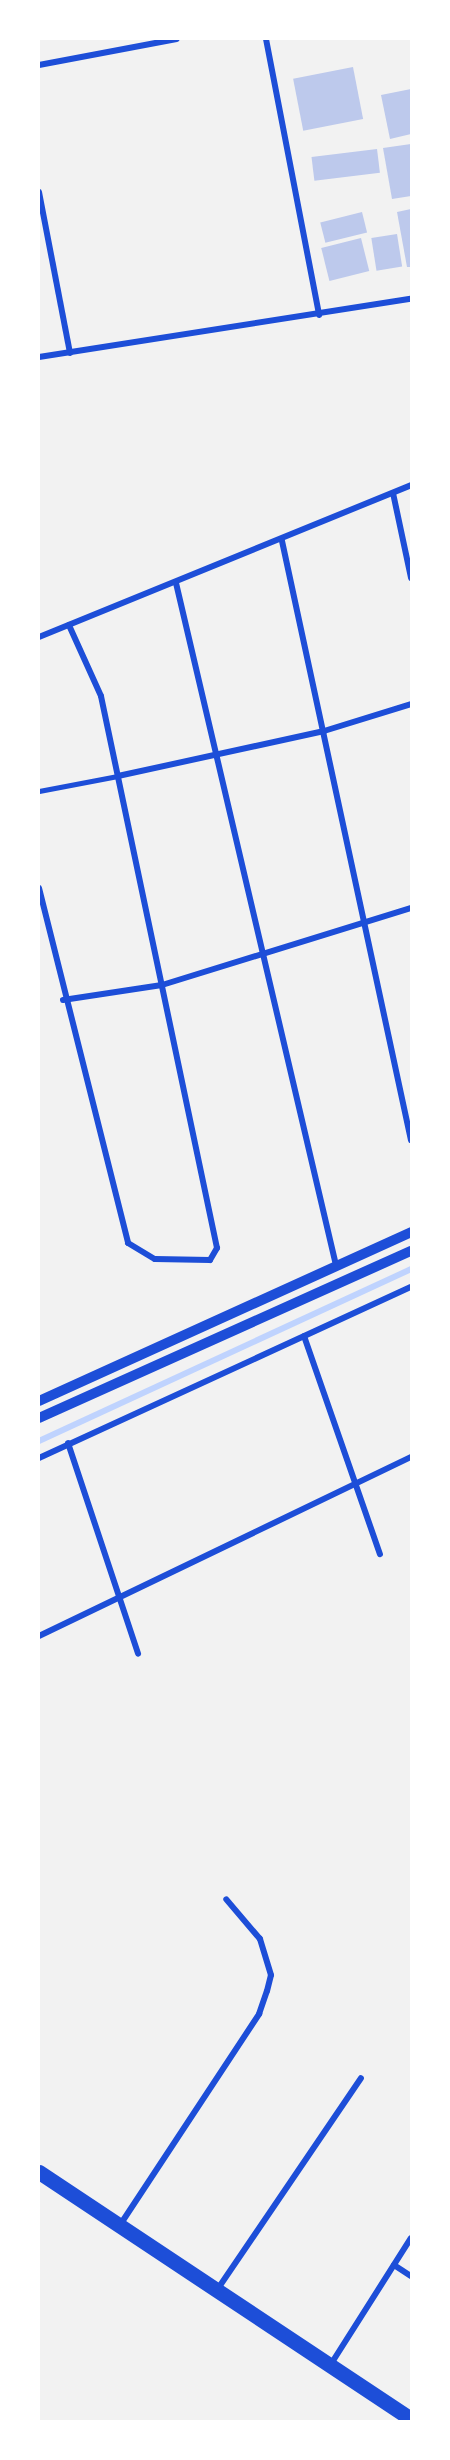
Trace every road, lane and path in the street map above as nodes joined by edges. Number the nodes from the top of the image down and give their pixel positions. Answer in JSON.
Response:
{"nodes":[{"id":1,"x":177,"y":39,"type":"edge"},
{"id":2,"x":266,"y":39,"type":"edge"},
{"id":3,"x":39,"y":65,"type":"edge"},
{"id":4,"x":39,"y":192,"type":"edge"},
{"id":5,"x":411,"y":299,"type":"edge"},
{"id":6,"x":320,"y":315,"type":"junction"},
{"id":7,"x":70,"y":353,"type":"junction"},
{"id":8,"x":39,"y":357,"type":"edge"},
{"id":9,"x":411,"y":485,"type":"edge"},
{"id":10,"x":393,"y":493,"type":"junction"},
{"id":11,"x":282,"y":541,"type":"junction"},
{"id":12,"x":411,"y":578,"type":"edge"},
{"id":13,"x":177,"y":583,"type":"junction"},
{"id":14,"x":69,"y":625,"type":"junction"},
{"id":15,"x":39,"y":637,"type":"edge"},
{"id":16,"x":411,"y":704,"type":"edge"},
{"id":17,"x":324,"y":731,"type":"junction"},
{"id":18,"x":217,"y":753,"type":"junction"},
{"id":19,"x":118,"y":776,"type":"junction"},
{"id":20,"x":39,"y":791,"type":"edge"},
{"id":21,"x":39,"y":888,"type":"edge"},
{"id":22,"x":411,"y":908,"type":"edge"},
{"id":23,"x":365,"y":924,"type":"junction"},
{"id":24,"x":265,"y":957,"type":"junction"},
{"id":25,"x":162,"y":985,"type":"junction"},
{"id":26,"x":63,"y":1000,"type":"junction"},
{"id":27,"x":411,"y":1140,"type":"edge"},
{"id":28,"x":411,"y":1232,"type":"edge"},
{"id":29,"x":411,"y":1251,"type":"edge"},
{"id":30,"x":336,"y":1265,"type":"junction"},
{"id":31,"x":411,"y":1287,"type":"edge"},
{"id":32,"x":304,"y":1336,"type":"junction"},
{"id":33,"x":39,"y":1401,"type":"edge"},
{"id":34,"x":39,"y":1419,"type":"edge"},
{"id":35,"x":68,"y":1443,"type":"junction"},
{"id":36,"x":411,"y":1457,"type":"edge"},
{"id":37,"x":39,"y":1458,"type":"edge"},
{"id":38,"x":353,"y":1484,"type":"junction"},
{"id":39,"x":380,"y":1554,"type":"dead end"},
{"id":40,"x":120,"y":1599,"type":"junction"},
{"id":41,"x":39,"y":1636,"type":"edge"},
{"id":42,"x":138,"y":1654,"type":"dead end"},
{"id":43,"x":226,"y":1899,"type":"dead end"},
{"id":44,"x":361,"y":2078,"type":"dead end"},
{"id":45,"x":39,"y":2172,"type":"edge"},
{"id":46,"x":118,"y":2228,"type":"junction"},
{"id":47,"x":411,"y":2238,"type":"edge"},
{"id":48,"x":394,"y":2265,"type":"junction"},
{"id":49,"x":411,"y":2276,"type":"edge"},
{"id":50,"x":217,"y":2290,"type":"junction"},
{"id":51,"x":329,"y":2367,"type":"junction"},
{"id":52,"x":411,"y":2420,"type":"edge"}],
"edges":[{"from":1,"to":3,"type":"street"},
{"from":2,"to":6,"type":"street"},
{"from":4,"to":7,"type":"street"},
{"from":5,"to":6,"type":"street"},
{"from":6,"to":7,"type":"street"},
{"from":7,"to":8,"type":"street"},
{"from":9,"to":10,"type":"street"},
{"from":10,"to":11,"type":"street"},
{"from":10,"to":12,"type":"street"},
{"from":11,"to":13,"type":"street"},
{"from":11,"to":17,"type":"street"},
{"from":13,"to":14,"type":"street"},
{"from":13,"to":18,"type":"street"},
{"from":14,"to":15,"type":"street"},
{"from":14,"to":19,"type":"street"},
{"from":16,"to":17,"type":"street"},
{"from":17,"to":18,"type":"street"},
{"from":17,"to":23,"type":"street"},
{"from":18,"to":19,"type":"street"},
{"from":18,"to":24,"type":"street"},
{"from":19,"to":20,"type":"street"},
{"from":19,"to":25,"type":"street"},
{"from":21,"to":26,"type":"street"},
{"from":22,"to":23,"type":"street"},
{"from":23,"to":24,"type":"street"},
{"from":23,"to":27,"type":"street"},
{"from":24,"to":25,"type":"street"},
{"from":24,"to":30,"type":"street"},
{"from":25,"to":26,"type":"street"},
{"from":25,"to":26,"type":"street"},
{"from":28,"to":30,"type":"street"},
{"from":29,"to":34,"type":"street"},
{"from":30,"to":33,"type":"street"},
{"from":31,"to":32,"type":"street"},
{"from":32,"to":35,"type":"street"},
{"from":32,"to":38,"type":"street"},
{"from":35,"to":37,"type":"street"},
{"from":35,"to":40,"type":"street"},
{"from":36,"to":38,"type":"street"},
{"from":38,"to":39,"type":"street"},
{"from":38,"to":40,"type":"street"},
{"from":40,"to":41,"type":"street"},
{"from":40,"to":42,"type":"street"},
{"from":43,"to":46,"type":"street"},
{"from":44,"to":50,"type":"street"},
{"from":45,"to":46,"type":"main road"},
{"from":46,"to":50,"type":"main road"},
{"from":47,"to":48,"type":"street"},
{"from":48,"to":49,"type":"street"},
{"from":48,"to":51,"type":"street"},
{"from":50,"to":51,"type":"main road"},
{"from":51,"to":52,"type":"main road"}]}
